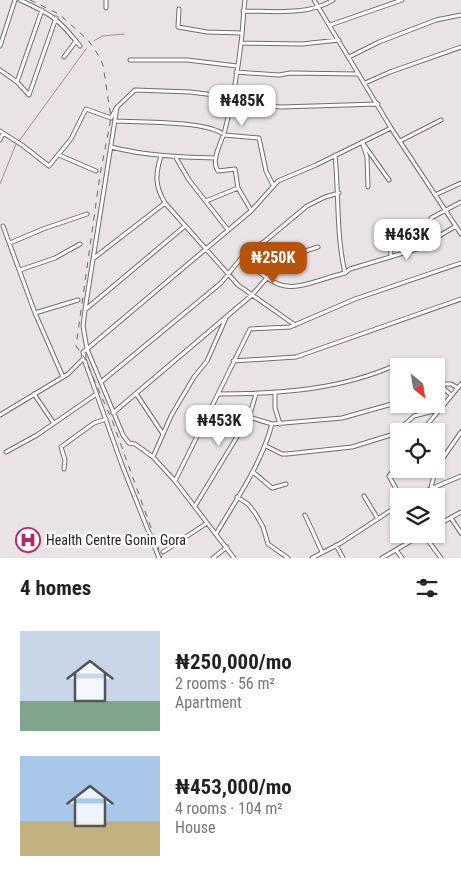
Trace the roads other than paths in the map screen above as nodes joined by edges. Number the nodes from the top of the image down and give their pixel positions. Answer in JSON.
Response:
{"nodes":[{"id":1,"x":16,"y":0,"type":"edge"},
{"id":2,"x":20,"y":0,"type":"edge"},
{"id":3,"x":106,"y":0,"type":"edge"},
{"id":4,"x":245,"y":0,"type":"edge"},
{"id":5,"x":314,"y":0,"type":"edge"},
{"id":6,"x":333,"y":0,"type":"edge"},
{"id":7,"x":402,"y":0,"type":"edge"},
{"id":8,"x":319,"y":7,"type":"junction"},
{"id":9,"x":106,"y":8,"type":"dead end"},
{"id":10,"x":42,"y":10,"type":"junction"},
{"id":11,"x":179,"y":10,"type":"dead end"},
{"id":12,"x":244,"y":11,"type":"junction"},
{"id":13,"x":461,"y":14,"type":"edge"},
{"id":14,"x":56,"y":18,"type":"junction"},
{"id":15,"x":330,"y":25,"type":"junction"},
{"id":16,"x":242,"y":33,"type":"junction"},
{"id":17,"x":339,"y":40,"type":"junction"},
{"id":18,"x":76,"y":41,"type":"junction"},
{"id":19,"x":242,"y":43,"type":"junction"},
{"id":20,"x":0,"y":46,"type":"edge"},
{"id":21,"x":80,"y":46,"type":"dead end"},
{"id":22,"x":461,"y":47,"type":"edge"},
{"id":23,"x":64,"y":57,"type":"dead end"},
{"id":24,"x":349,"y":57,"type":"junction"},
{"id":25,"x":130,"y":60,"type":"dead end"},
{"id":26,"x":237,"y":66,"type":"junction"},
{"id":27,"x":0,"y":70,"type":"edge"},
{"id":28,"x":236,"y":72,"type":"junction"},
{"id":29,"x":359,"y":74,"type":"junction"},
{"id":30,"x":18,"y":82,"type":"junction"},
{"id":31,"x":365,"y":83,"type":"junction"},
{"id":32,"x":231,"y":97,"type":"junction"},
{"id":33,"x":231,"y":104,"type":"junction"},
{"id":34,"x":378,"y":104,"type":"junction"},
{"id":35,"x":116,"y":107,"type":"junction"},
{"id":36,"x":441,"y":120,"type":"dead end"},
{"id":37,"x":116,"y":121,"type":"junction"},
{"id":38,"x":391,"y":128,"type":"junction"},
{"id":39,"x":2,"y":132,"type":"edge"},
{"id":40,"x":224,"y":135,"type":"junction"},
{"id":41,"x":0,"y":140,"type":"edge"},
{"id":42,"x":400,"y":141,"type":"junction"},
{"id":43,"x":362,"y":142,"type":"junction"},
{"id":44,"x":111,"y":147,"type":"junction"},
{"id":45,"x":59,"y":155,"type":"junction"},
{"id":46,"x":335,"y":155,"type":"junction"},
{"id":47,"x":161,"y":156,"type":"junction"},
{"id":48,"x":175,"y":157,"type":"junction"},
{"id":49,"x":216,"y":158,"type":"junction"},
{"id":50,"x":96,"y":171,"type":"dead end"},
{"id":51,"x":389,"y":180,"type":"dead end"},
{"id":52,"x":461,"y":183,"type":"edge"},
{"id":53,"x":273,"y":185,"type":"junction"},
{"id":54,"x":368,"y":187,"type":"dead end"},
{"id":55,"x":238,"y":188,"type":"junction"},
{"id":56,"x":339,"y":193,"type":"junction"},
{"id":57,"x":436,"y":194,"type":"junction"},
{"id":58,"x":206,"y":201,"type":"junction"},
{"id":59,"x":461,"y":202,"type":"edge"},
{"id":60,"x":165,"y":203,"type":"junction"},
{"id":61,"x":445,"y":209,"type":"junction"},
{"id":62,"x":251,"y":211,"type":"junction"},
{"id":63,"x":87,"y":214,"type":"dead end"},
{"id":64,"x":431,"y":218,"type":"dead end"},
{"id":65,"x":3,"y":226,"type":"dead end"},
{"id":66,"x":185,"y":226,"type":"junction"},
{"id":67,"x":456,"y":226,"type":"junction"},
{"id":68,"x":228,"y":230,"type":"junction"},
{"id":69,"x":461,"y":234,"type":"edge"},
{"id":70,"x":390,"y":242,"type":"dead end"},
{"id":71,"x":10,"y":243,"type":"junction"},
{"id":72,"x":80,"y":244,"type":"dead end"},
{"id":73,"x":318,"y":247,"type":"dead end"},
{"id":74,"x":206,"y":248,"type":"junction"},
{"id":75,"x":242,"y":257,"type":"junction"},
{"id":76,"x":391,"y":257,"type":"junction"},
{"id":77,"x":94,"y":259,"type":"junction"},
{"id":78,"x":461,"y":263,"type":"edge"},
{"id":79,"x":20,"y":270,"type":"junction"},
{"id":80,"x":345,"y":273,"type":"junction"},
{"id":81,"x":228,"y":274,"type":"junction"},
{"id":82,"x":265,"y":278,"type":"junction"},
{"id":83,"x":252,"y":295,"type":"junction"},
{"id":84,"x":461,"y":299,"type":"edge"},
{"id":85,"x":78,"y":300,"type":"dead end"},
{"id":86,"x":85,"y":310,"type":"junction"},
{"id":87,"x":35,"y":313,"type":"junction"},
{"id":88,"x":226,"y":317,"type":"junction"},
{"id":89,"x":296,"y":325,"type":"junction"},
{"id":90,"x":86,"y":349,"type":"junction"},
{"id":91,"x":84,"y":358,"type":"junction"},
{"id":92,"x":233,"y":361,"type":"junction"},
{"id":93,"x":390,"y":367,"type":"edge"},
{"id":94,"x":62,"y":377,"type":"junction"},
{"id":95,"x":100,"y":382,"type":"junction"},
{"id":96,"x":461,"y":384,"type":"edge"},
{"id":97,"x":445,"y":385,"type":"edge"},
{"id":98,"x":458,"y":388,"type":"junction"},
{"id":99,"x":445,"y":389,"type":"edge"},
{"id":100,"x":275,"y":392,"type":"junction"},
{"id":101,"x":34,"y":394,"type":"junction"},
{"id":102,"x":96,"y":394,"type":"junction"},
{"id":103,"x":218,"y":394,"type":"junction"},
{"id":104,"x":256,"y":394,"type":"junction"},
{"id":105,"x":137,"y":395,"type":"junction"},
{"id":106,"x":451,"y":396,"type":"junction"},
{"id":107,"x":445,"y":402,"type":"edge"},
{"id":108,"x":390,"y":405,"type":"edge"},
{"id":109,"x":113,"y":413,"type":"junction"},
{"id":110,"x":426,"y":413,"type":"edge"},
{"id":111,"x":436,"y":413,"type":"edge"},
{"id":112,"x":0,"y":415,"type":"edge"},
{"id":113,"x":249,"y":417,"type":"junction"},
{"id":114,"x":106,"y":419,"type":"junction"},
{"id":115,"x":53,"y":422,"type":"junction"},
{"id":116,"x":428,"y":423,"type":"edge"},
{"id":117,"x":272,"y":424,"type":"junction"},
{"id":118,"x":280,"y":424,"type":"junction"},
{"id":119,"x":461,"y":432,"type":"edge"},
{"id":120,"x":163,"y":434,"type":"junction"},
{"id":121,"x":266,"y":446,"type":"junction"},
{"id":122,"x":6,"y":452,"type":"dead end"},
{"id":123,"x":445,"y":455,"type":"edge"},
{"id":124,"x":153,"y":457,"type":"junction"},
{"id":125,"x":64,"y":469,"type":"dead end"},
{"id":126,"x":253,"y":472,"type":"junction"},
{"id":127,"x":461,"y":476,"type":"edge"},
{"id":128,"x":433,"y":478,"type":"edge"},
{"id":129,"x":175,"y":481,"type":"junction"},
{"id":130,"x":286,"y":484,"type":"dead end"},
{"id":131,"x":431,"y":487,"type":"joint"},
{"id":132,"x":364,"y":496,"type":"dead end"},
{"id":133,"x":238,"y":497,"type":"junction"},
{"id":134,"x":195,"y":506,"type":"junction"},
{"id":135,"x":390,"y":511,"type":"edge"},
{"id":136,"x":461,"y":512,"type":"edge"},
{"id":137,"x":305,"y":515,"type":"dead end"},
{"id":138,"x":451,"y":518,"type":"junction"},
{"id":139,"x":378,"y":519,"type":"junction"},
{"id":140,"x":445,"y":521,"type":"edge"},
{"id":141,"x":207,"y":523,"type":"junction"},
{"id":142,"x":461,"y":533,"type":"edge"},
{"id":143,"x":216,"y":534,"type":"junction"},
{"id":144,"x":408,"y":543,"type":"edge"},
{"id":145,"x":430,"y":543,"type":"edge"},
{"id":146,"x":336,"y":545,"type":"junction"},
{"id":147,"x":227,"y":547,"type":"junction"},
{"id":148,"x":396,"y":550,"type":"junction"},
{"id":149,"x":164,"y":552,"type":"dead end"},
{"id":150,"x":322,"y":552,"type":"junction"},
{"id":151,"x":159,"y":558,"type":"edge"},
{"id":152,"x":213,"y":558,"type":"edge"},
{"id":153,"x":234,"y":558,"type":"edge"},
{"id":154,"x":288,"y":558,"type":"edge"},
{"id":155,"x":312,"y":558,"type":"edge"},
{"id":156,"x":343,"y":558,"type":"edge"},
{"id":157,"x":382,"y":558,"type":"edge"},
{"id":158,"x":402,"y":558,"type":"edge"},
{"id":159,"x":441,"y":558,"type":"edge"}],
"edges":[{"from":1,"to":20,"type":"street"},
{"from":2,"to":10,"type":"street"},
{"from":3,"to":9,"type":"street"},
{"from":4,"to":12,"type":"street"},
{"from":5,"to":8,"type":"street"},
{"from":6,"to":8,"type":"street"},
{"from":7,"to":15,"type":"street"},
{"from":8,"to":12,"type":"street"},
{"from":8,"to":15,"type":"street"},
{"from":10,"to":14,"type":"street"},
{"from":10,"to":30,"type":"street"},
{"from":11,"to":16,"type":"street"},
{"from":12,"to":16,"type":"street"},
{"from":13,"to":24,"type":"street"},
{"from":14,"to":18,"type":"street"},
{"from":14,"to":30,"type":"street"},
{"from":15,"to":17,"type":"street"},
{"from":16,"to":19,"type":"street"},
{"from":17,"to":19,"type":"street"},
{"from":17,"to":24,"type":"street"},
{"from":18,"to":21,"type":"street"},
{"from":18,"to":23,"type":"street"},
{"from":19,"to":26,"type":"street"},
{"from":22,"to":31,"type":"street"},
{"from":24,"to":29,"type":"street"},
{"from":25,"to":26,"type":"street"},
{"from":26,"to":28,"type":"street"},
{"from":27,"to":30,"type":"street"},
{"from":28,"to":29,"type":"street"},
{"from":28,"to":32,"type":"street"},
{"from":29,"to":31,"type":"street"},
{"from":31,"to":34,"type":"street"},
{"from":32,"to":33,"type":"street"},
{"from":32,"to":35,"type":"street"},
{"from":33,"to":34,"type":"street"},
{"from":33,"to":40,"type":"street"},
{"from":34,"to":38,"type":"street"},
{"from":35,"to":37,"type":"street"},
{"from":35,"to":45,"type":"street"},
{"from":36,"to":42,"type":"street"},
{"from":37,"to":40,"type":"street"},
{"from":37,"to":44,"type":"street"},
{"from":38,"to":42,"type":"street"},
{"from":38,"to":43,"type":"street"},
{"from":39,"to":41,"type":"street"},
{"from":39,"to":45,"type":"street"},
{"from":40,"to":49,"type":"street"},
{"from":40,"to":53,"type":"street"},
{"from":42,"to":57,"type":"street"},
{"from":43,"to":46,"type":"street"},
{"from":43,"to":51,"type":"street"},
{"from":43,"to":54,"type":"street"},
{"from":44,"to":47,"type":"street"},
{"from":44,"to":77,"type":"street"},
{"from":45,"to":50,"type":"street"},
{"from":46,"to":53,"type":"street"},
{"from":46,"to":56,"type":"street"},
{"from":47,"to":48,"type":"street"},
{"from":47,"to":60,"type":"street"},
{"from":48,"to":49,"type":"street"},
{"from":48,"to":58,"type":"street"},
{"from":49,"to":55,"type":"street"},
{"from":52,"to":57,"type":"street"},
{"from":53,"to":62,"type":"street"},
{"from":55,"to":58,"type":"street"},
{"from":55,"to":62,"type":"street"},
{"from":56,"to":75,"type":"street"},
{"from":56,"to":80,"type":"street"},
{"from":57,"to":61,"type":"street"},
{"from":58,"to":68,"type":"street"},
{"from":59,"to":61,"type":"street"},
{"from":60,"to":66,"type":"street"},
{"from":60,"to":77,"type":"street"},
{"from":61,"to":64,"type":"street"},
{"from":61,"to":67,"type":"street"},
{"from":62,"to":68,"type":"street"},
{"from":63,"to":71,"type":"street"},
{"from":65,"to":71,"type":"street"},
{"from":66,"to":74,"type":"street"},
{"from":66,"to":86,"type":"street"},
{"from":67,"to":69,"type":"street"},
{"from":67,"to":76,"type":"street"},
{"from":68,"to":74,"type":"street"},
{"from":70,"to":76,"type":"street"},
{"from":71,"to":79,"type":"street"},
{"from":72,"to":79,"type":"street"},
{"from":73,"to":82,"type":"street"},
{"from":74,"to":81,"type":"street"},
{"from":74,"to":90,"type":"street"},
{"from":75,"to":81,"type":"street"},
{"from":75,"to":82,"type":"street"},
{"from":76,"to":80,"type":"street"},
{"from":77,"to":86,"type":"street"},
{"from":78,"to":89,"type":"street"},
{"from":79,"to":87,"type":"street"},
{"from":80,"to":82,"type":"street"},
{"from":81,"to":83,"type":"street"},
{"from":81,"to":95,"type":"street"},
{"from":82,"to":83,"type":"street"},
{"from":83,"to":88,"type":"street"},
{"from":83,"to":89,"type":"street"},
{"from":84,"to":92,"type":"street"},
{"from":85,"to":87,"type":"street"},
{"from":86,"to":90,"type":"street"},
{"from":87,"to":94,"type":"street"},
{"from":88,"to":105,"type":"street"},
{"from":88,"to":120,"type":"street"},
{"from":89,"to":92,"type":"street"},
{"from":90,"to":91,"type":"street"},
{"from":90,"to":95,"type":"street"},
{"from":91,"to":94,"type":"street"},
{"from":91,"to":102,"type":"street"},
{"from":92,"to":103,"type":"street"},
{"from":93,"to":100,"type":"street"},
{"from":94,"to":101,"type":"street"},
{"from":95,"to":109,"type":"street"},
{"from":96,"to":98,"type":"street"},
{"from":97,"to":98,"type":"street"},
{"from":98,"to":106,"type":"street"},
{"from":99,"to":106,"type":"street"},
{"from":100,"to":104,"type":"street"},
{"from":100,"to":118,"type":"street"},
{"from":101,"to":112,"type":"street"},
{"from":101,"to":115,"type":"street"},
{"from":102,"to":114,"type":"street"},
{"from":102,"to":115,"type":"street"},
{"from":103,"to":104,"type":"street"},
{"from":103,"to":129,"type":"street"},
{"from":104,"to":113,"type":"street"},
{"from":105,"to":109,"type":"street"},
{"from":105,"to":120,"type":"street"},
{"from":106,"to":107,"type":"street"},
{"from":108,"to":118,"type":"street"},
{"from":109,"to":124,"type":"street"},
{"from":110,"to":121,"type":"street"},
{"from":111,"to":116,"type":"street"},
{"from":113,"to":117,"type":"street"},
{"from":113,"to":134,"type":"street"},
{"from":114,"to":125,"type":"street"},
{"from":114,"to":151,"type":"street"},
{"from":115,"to":122,"type":"street"},
{"from":117,"to":118,"type":"street"},
{"from":117,"to":121,"type":"street"},
{"from":119,"to":123,"type":"street"},
{"from":120,"to":124,"type":"street"},
{"from":121,"to":126,"type":"street"},
{"from":124,"to":129,"type":"street"},
{"from":126,"to":130,"type":"street"},
{"from":126,"to":133,"type":"street"},
{"from":127,"to":131,"type":"street"},
{"from":128,"to":131,"type":"street"},
{"from":129,"to":134,"type":"street"},
{"from":132,"to":139,"type":"street"},
{"from":133,"to":143,"type":"street"},
{"from":133,"to":154,"type":"street"},
{"from":134,"to":141,"type":"street"},
{"from":135,"to":139,"type":"street"},
{"from":136,"to":138,"type":"street"},
{"from":137,"to":150,"type":"street"},
{"from":138,"to":140,"type":"street"},
{"from":138,"to":142,"type":"street"},
{"from":139,"to":146,"type":"street"},
{"from":141,"to":143,"type":"street"},
{"from":141,"to":149,"type":"street"},
{"from":143,"to":147,"type":"street"},
{"from":144,"to":148,"type":"street"},
{"from":145,"to":159,"type":"street"},
{"from":146,"to":150,"type":"street"},
{"from":146,"to":156,"type":"street"},
{"from":147,"to":152,"type":"street"},
{"from":147,"to":153,"type":"street"},
{"from":148,"to":157,"type":"street"},
{"from":148,"to":158,"type":"street"},
{"from":150,"to":155,"type":"street"}]}
